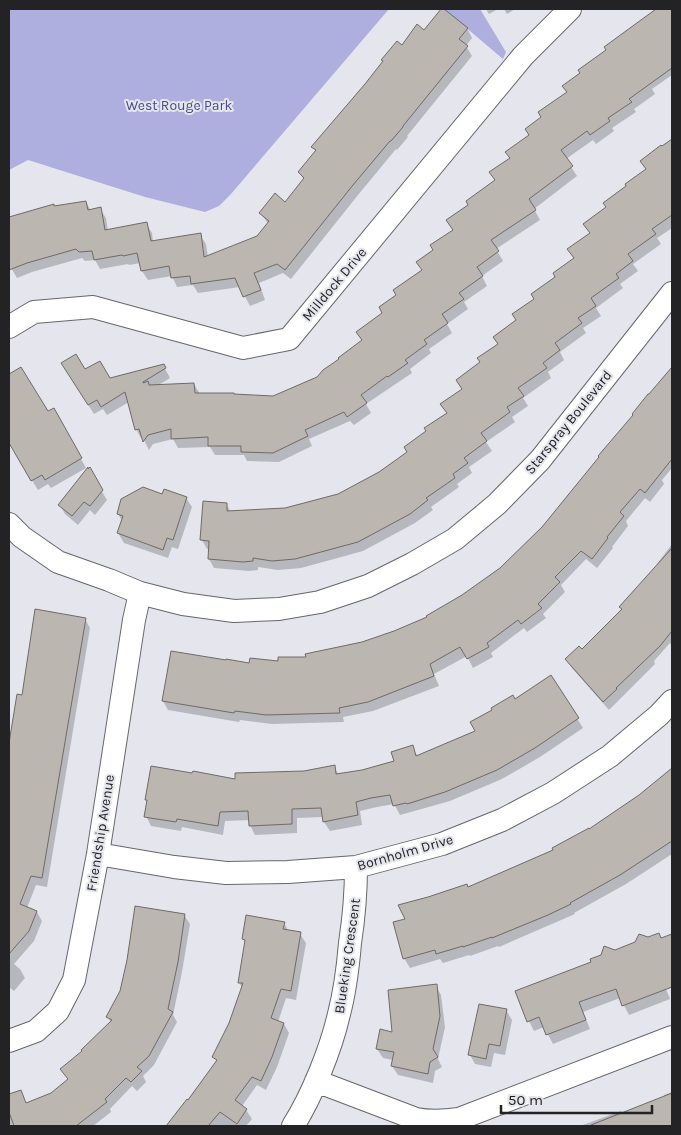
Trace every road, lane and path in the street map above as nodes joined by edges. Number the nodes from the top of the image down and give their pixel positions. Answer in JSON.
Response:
{"nodes":[{"id":1,"x":570,"y":9,"type":"edge"},
{"id":2,"x":672,"y":293,"type":"edge"},
{"id":3,"x":9,"y":328,"type":"edge"},
{"id":4,"x":9,"y":524,"type":"edge"},
{"id":5,"x":140,"y":593,"type":"junction"},
{"id":6,"x":672,"y":701,"type":"edge"},
{"id":7,"x":98,"y":854,"type":"junction"},
{"id":8,"x":356,"y":867,"type":"junction"},
{"id":9,"x":672,"y":1037,"type":"edge"},
{"id":10,"x":9,"y":1041,"type":"edge"},
{"id":11,"x":316,"y":1080,"type":"junction"},
{"id":12,"x":293,"y":1126,"type":"edge"}],
"edges":[{"from":1,"to":3,"type":"street","name":"Milldock Drive"},
{"from":2,"to":5,"type":"street","name":"Starspray Boulevard"},
{"from":4,"to":5,"type":"street","name":"Starspray Boulevard"},
{"from":5,"to":7,"type":"street","name":"Friendship Avenue"},
{"from":6,"to":8,"type":"street","name":"Bornholm Drive"},
{"from":7,"to":8,"type":"street","name":"Bornholm Drive"},
{"from":7,"to":10,"type":"street","name":"Friendship Avenue"},
{"from":8,"to":11,"type":"street","name":"Blueking Crescent"},
{"from":9,"to":11,"type":"street"},
{"from":11,"to":12,"type":"street","name":"Blueking Crescent"}]}
